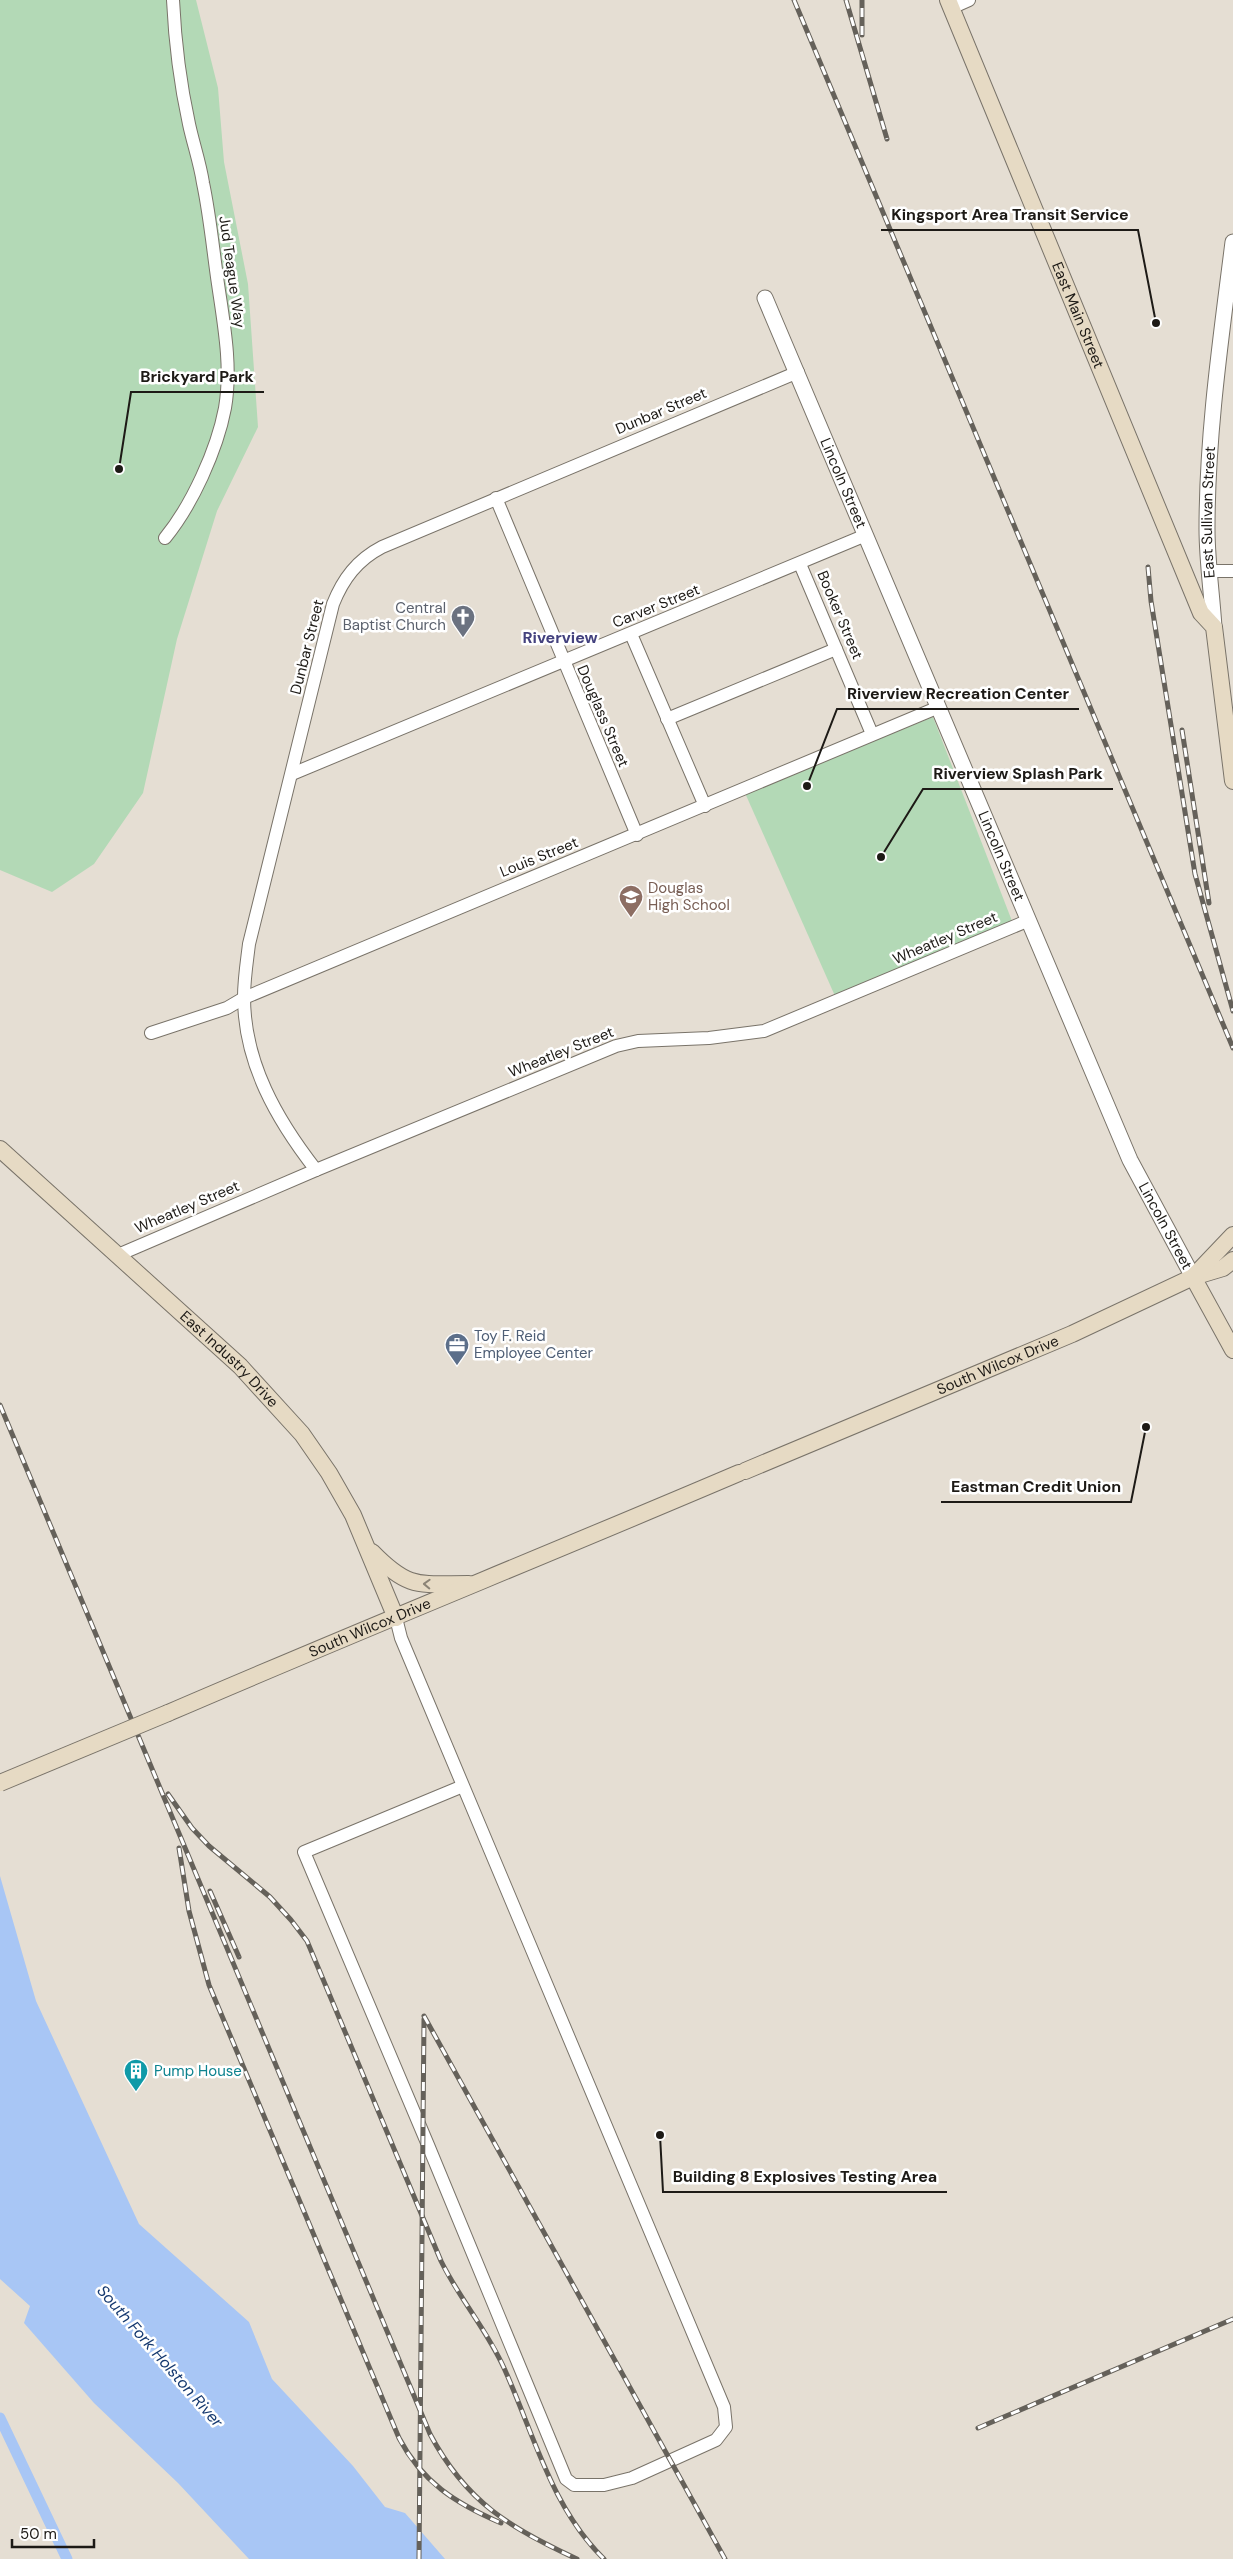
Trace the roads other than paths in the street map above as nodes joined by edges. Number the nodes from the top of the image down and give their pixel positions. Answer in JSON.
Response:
{"nodes":[{"id":1,"x":173,"y":0,"type":"edge"},
{"id":2,"x":969,"y":0,"type":"edge"},
{"id":3,"x":949,"y":4,"type":"edge"},
{"id":4,"x":1233,"y":242,"type":"edge"},
{"id":5,"x":765,"y":298,"type":"dead end"},
{"id":6,"x":798,"y":372,"type":"junction"},
{"id":7,"x":496,"y":498,"type":"junction"},
{"id":8,"x":866,"y":536,"type":"junction"},
{"id":9,"x":165,"y":538,"type":"dead end"},
{"id":10,"x":800,"y":564,"type":"junction"},
{"id":11,"x":1210,"y":571,"type":"junction"},
{"id":12,"x":1233,"y":571,"type":"edge"},
{"id":13,"x":1214,"y":627,"type":"junction"},
{"id":14,"x":631,"y":634,"type":"junction"},
{"id":15,"x":836,"y":649,"type":"junction"},
{"id":16,"x":563,"y":662,"type":"junction"},
{"id":17,"x":939,"y":707,"type":"junction"},
{"id":18,"x":668,"y":719,"type":"junction"},
{"id":19,"x":872,"y":734,"type":"junction"},
{"id":20,"x":292,"y":774,"type":"junction"},
{"id":21,"x":1233,"y":781,"type":"edge"},
{"id":22,"x":705,"y":806,"type":"junction"},
{"id":23,"x":637,"y":835,"type":"junction"},
{"id":24,"x":1028,"y":921,"type":"junction"},
{"id":25,"x":244,"y":998,"type":"junction"},
{"id":26,"x":151,"y":1033,"type":"dead end"},
{"id":27,"x":0,"y":1150,"type":"edge"},
{"id":28,"x":316,"y":1170,"type":"junction"},
{"id":29,"x":1233,"y":1235,"type":"edge"},
{"id":30,"x":118,"y":1255,"type":"junction"},
{"id":31,"x":1233,"y":1260,"type":"edge"},
{"id":32,"x":1193,"y":1277,"type":"junction"},
{"id":33,"x":1233,"y":1350,"type":"edge"},
{"id":34,"x":366,"y":1546,"type":"junction"},
{"id":35,"x":476,"y":1584,"type":"junction"},
{"id":36,"x":396,"y":1618,"type":"junction"},
{"id":37,"x":0,"y":1783,"type":"edge"},
{"id":38,"x":463,"y":1786,"type":"junction"}],
"edges":[{"from":1,"to":9,"type":"street","name":"Jud Teague Way"},
{"from":2,"to":3,"type":"street"},
{"from":3,"to":13,"type":"main road","name":"East Main Street"},
{"from":4,"to":11,"type":"street","name":"East Sullivan Street"},
{"from":5,"to":6,"type":"street","name":"Lincoln Street"},
{"from":6,"to":7,"type":"street","name":"Dunbar Street"},
{"from":6,"to":8,"type":"street","name":"Lincoln Street"},
{"from":7,"to":16,"type":"street","name":"Douglass Street"},
{"from":7,"to":20,"type":"street","name":"Dunbar Street"},
{"from":8,"to":10,"type":"street","name":"Carver Street"},
{"from":8,"to":17,"type":"street","name":"Lincoln Street"},
{"from":10,"to":14,"type":"street","name":"Carver Street"},
{"from":10,"to":15,"type":"street","name":"Booker Street"},
{"from":11,"to":12,"type":"street"},
{"from":11,"to":13,"type":"street","name":"East Sullivan Street"},
{"from":13,"to":21,"type":"main road","name":"East Sullivan Street"},
{"from":14,"to":16,"type":"street","name":"Carver Street"},
{"from":14,"to":18,"type":"street"},
{"from":15,"to":18,"type":"street"},
{"from":15,"to":19,"type":"street","name":"Booker Street"},
{"from":16,"to":20,"type":"street","name":"Carver Street"},
{"from":16,"to":23,"type":"street","name":"Douglass Street"},
{"from":17,"to":19,"type":"street","name":"Louis Street"},
{"from":17,"to":24,"type":"street","name":"Lincoln Street"},
{"from":18,"to":22,"type":"street"},
{"from":19,"to":22,"type":"street","name":"Louis Street"},
{"from":20,"to":25,"type":"street","name":"Dunbar Street"},
{"from":22,"to":23,"type":"street","name":"Louis Street"},
{"from":23,"to":25,"type":"street","name":"Louis Street"},
{"from":24,"to":28,"type":"street","name":"Wheatley Street"},
{"from":24,"to":32,"type":"street","name":"Lincoln Street"},
{"from":25,"to":26,"type":"street","name":"Louis Street"},
{"from":25,"to":28,"type":"street","name":"Dunbar Street"},
{"from":27,"to":30,"type":"main road","name":"East Industry Drive"},
{"from":28,"to":30,"type":"street","name":"Wheatley Street"},
{"from":29,"to":32,"type":"main road","name":"South Wilcox Drive"},
{"from":30,"to":34,"type":"main road","name":"East Industry Drive"},
{"from":31,"to":32,"type":"main road"},
{"from":32,"to":33,"type":"main road","name":"Lincoln Street"},
{"from":32,"to":35,"type":"main road","name":"South Wilcox Drive"},
{"from":35,"to":34,"type":"main road","one_way":true},
{"from":34,"to":36,"type":"main road","name":"East Industry Drive"},
{"from":35,"to":36,"type":"main road","name":"South Wilcox Drive"},
{"from":36,"to":37,"type":"main road","name":"South Wilcox Drive","bridge":true},
{"from":36,"to":38,"type":"street"},
{"from":38,"to":38,"type":"street"}]}
